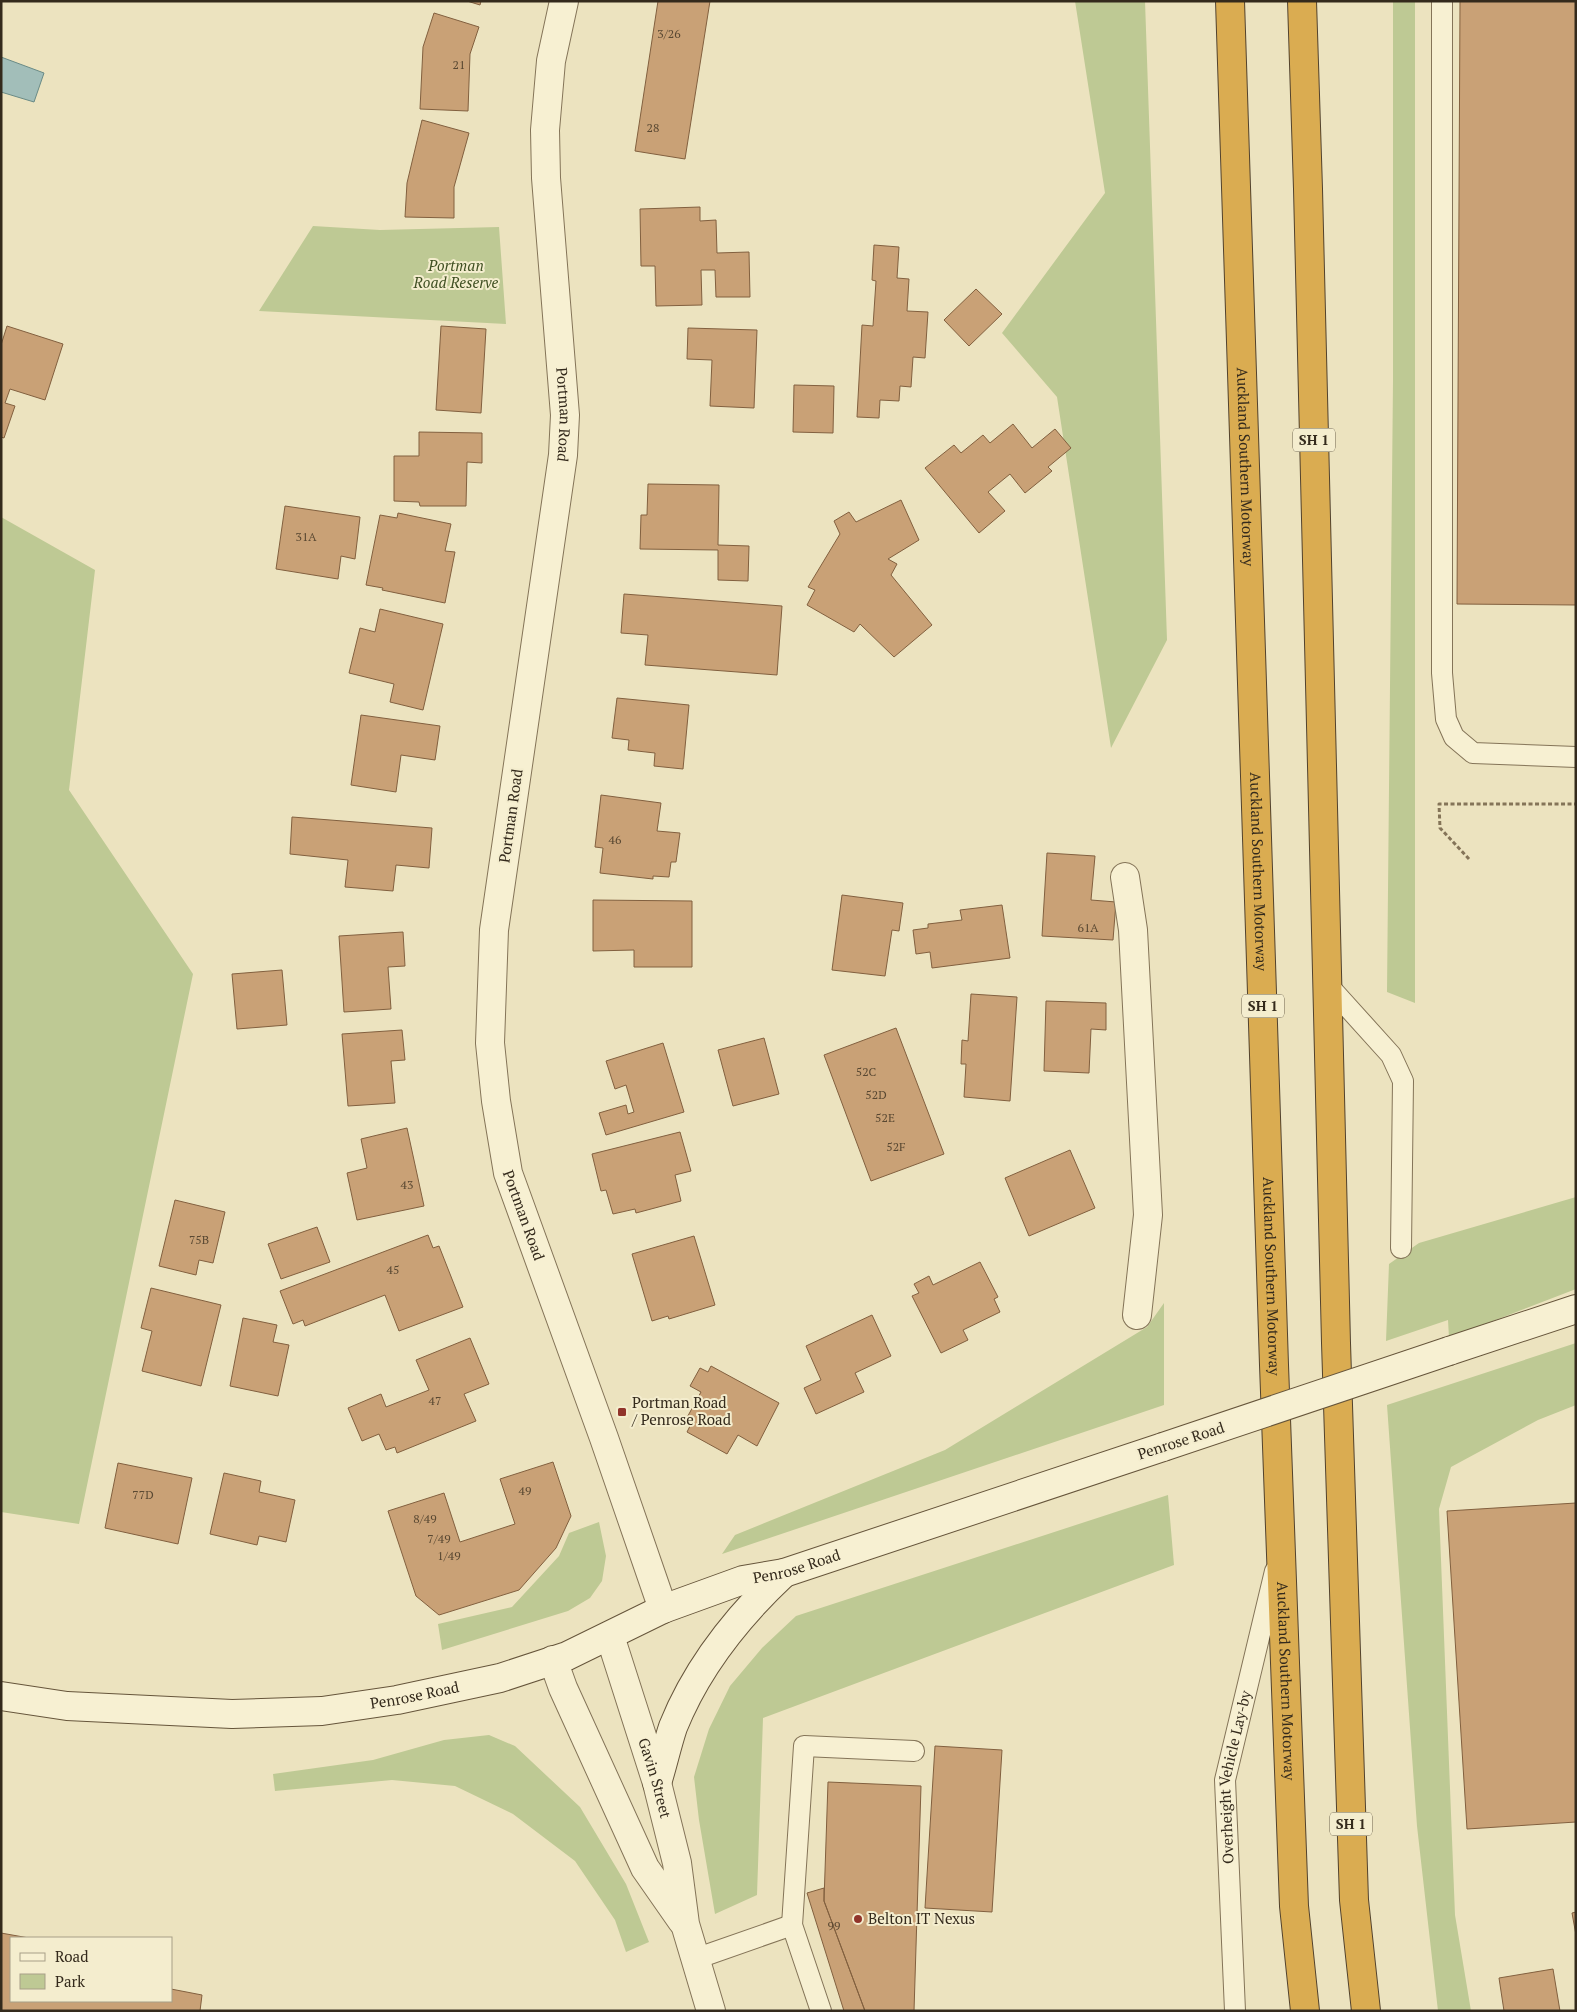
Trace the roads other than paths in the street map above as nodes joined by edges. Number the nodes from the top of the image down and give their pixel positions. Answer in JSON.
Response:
{"nodes":[{"id":1,"x":564,"y":1,"type":"edge"},
{"id":2,"x":1230,"y":1,"type":"edge"},
{"id":3,"x":1302,"y":1,"type":"edge"},
{"id":4,"x":1442,"y":1,"type":"edge"},
{"id":5,"x":1576,"y":757,"type":"edge"},
{"id":6,"x":1125,"y":877,"type":"dead end"},
{"id":7,"x":1326,"y":983,"type":"junction"},
{"id":8,"x":1401,"y":1248,"type":"dead end"},
{"id":9,"x":1576,"y":1309,"type":"edge"},
{"id":10,"x":1137,"y":1314,"type":"dead end"},
{"id":11,"x":1281,"y":1547,"type":"junction"},
{"id":12,"x":784,"y":1573,"type":"junction"},
{"id":13,"x":662,"y":1609,"type":"junction"},
{"id":14,"x":610,"y":1636,"type":"junction"},
{"id":15,"x":553,"y":1660,"type":"junction"},
{"id":16,"x":1,"y":1696,"type":"edge"},
{"id":17,"x":914,"y":1751,"type":"dead end"},
{"id":18,"x":657,"y":1782,"type":"junction"},
{"id":19,"x":685,"y":1924,"type":"junction"},
{"id":20,"x":792,"y":1925,"type":"junction"},
{"id":21,"x":696,"y":1959,"type":"junction"},
{"id":22,"x":711,"y":2011,"type":"edge"},
{"id":23,"x":821,"y":2011,"type":"edge"},
{"id":24,"x":1235,"y":2011,"type":"edge"},
{"id":25,"x":1305,"y":2011,"type":"edge"},
{"id":26,"x":1366,"y":2011,"type":"edge"}],
"edges":[{"from":1,"to":13,"type":"street","name":"Portman Road"},
{"from":2,"to":11,"type":"highway","name":"Auckland Southern Motorway","number":"SH 1"},
{"from":3,"to":7,"type":"highway","number":"SH 1"},
{"from":4,"to":5,"type":"lane"},
{"from":6,"to":10,"type":"street"},
{"from":7,"to":8,"type":"lane"},
{"from":7,"to":26,"type":"highway","number":"SH 1"},
{"from":9,"to":12,"type":"street","name":"Penrose Road","bridge":true},
{"from":11,"to":24,"type":"lane","name":"Overheight Vehicle Lay-by"},
{"from":11,"to":25,"type":"highway","name":"Auckland Southern Motorway","number":"SH 1"},
{"from":12,"to":13,"type":"street","name":"Penrose Road"},
{"from":12,"to":18,"type":"street"},
{"from":13,"to":14,"type":"street","name":"Penrose Road"},
{"from":14,"to":15,"type":"street","name":"Penrose Road"},
{"from":14,"to":18,"type":"street","name":"Gavin Street"},
{"from":15,"to":16,"type":"street","name":"Penrose Road"},
{"from":15,"to":19,"type":"street","name":"Gavin Street"},
{"from":17,"to":20,"type":"lane"},
{"from":18,"to":19,"type":"street","name":"Gavin Street"},
{"from":19,"to":21,"type":"street","name":"Gavin Street"},
{"from":20,"to":21,"type":"lane"},
{"from":20,"to":23,"type":"lane"},
{"from":21,"to":22,"type":"street","name":"Gavin Street"}]}
